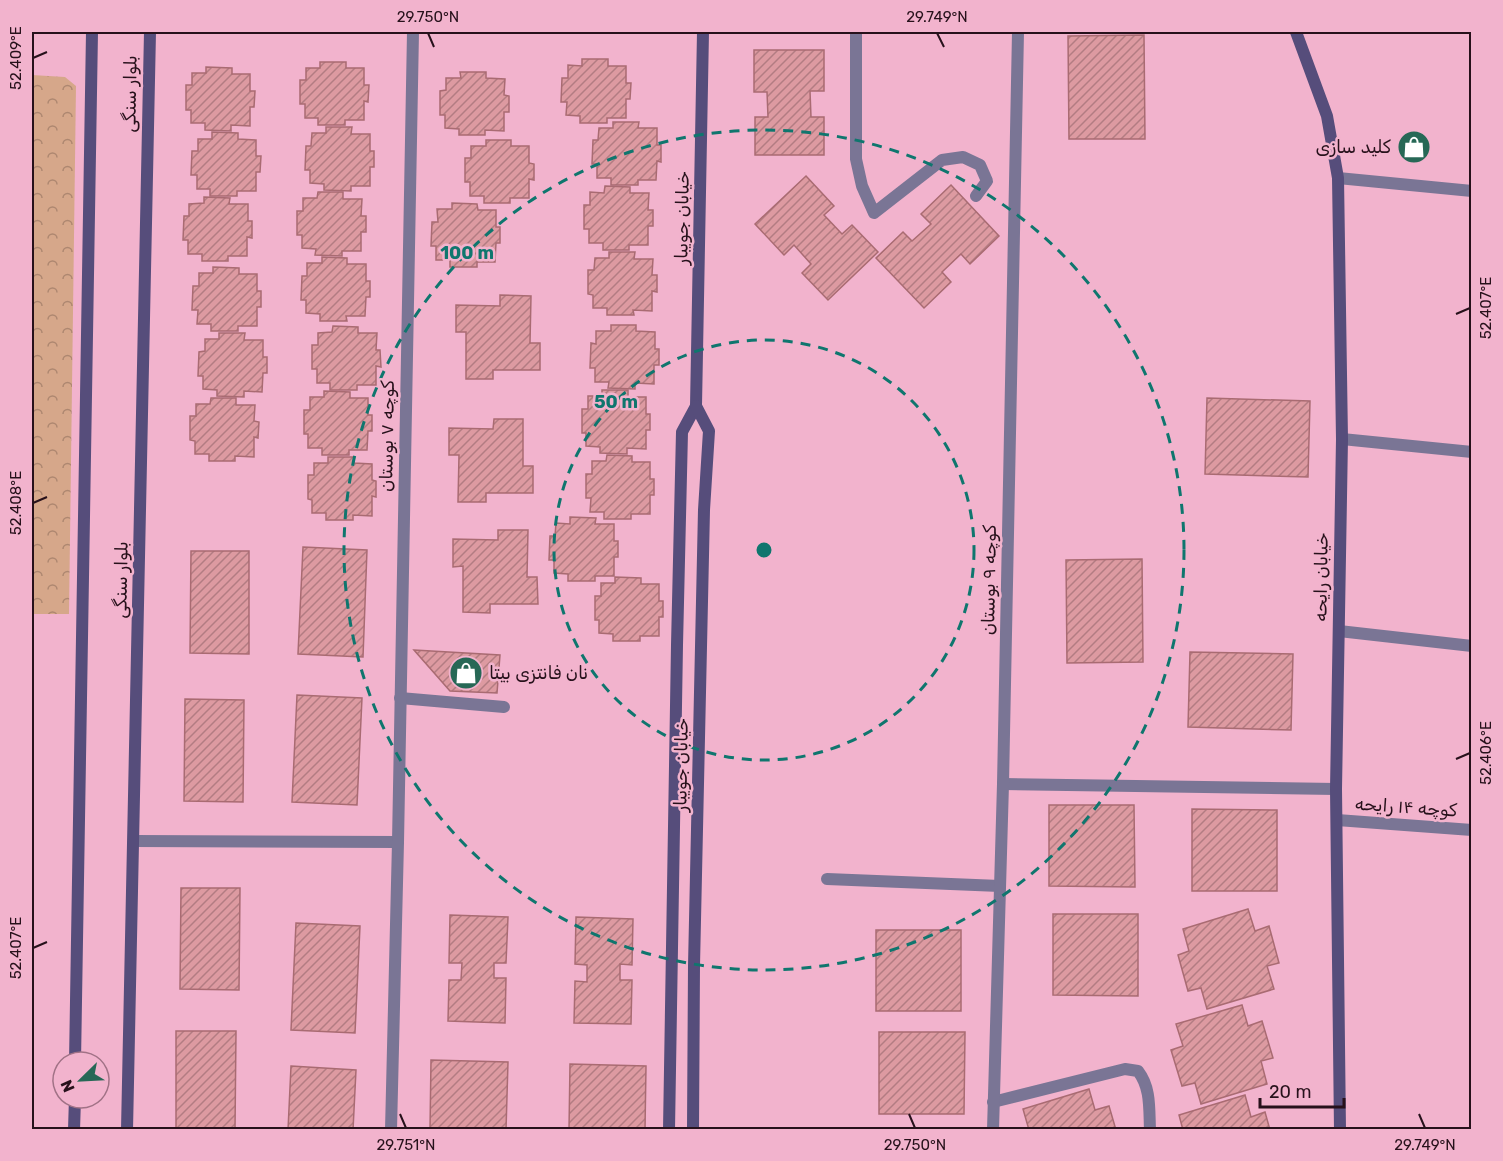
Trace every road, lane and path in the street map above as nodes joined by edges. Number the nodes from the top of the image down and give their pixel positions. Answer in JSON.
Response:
{"nodes":[{"id":1,"x":92,"y":32,"type":"edge"},
{"id":2,"x":150,"y":32,"type":"edge"},
{"id":3,"x":413,"y":32,"type":"edge"},
{"id":4,"x":703,"y":32,"type":"edge"},
{"id":5,"x":856,"y":32,"type":"edge"},
{"id":6,"x":1018,"y":32,"type":"edge"},
{"id":7,"x":1296,"y":32,"type":"edge"},
{"id":8,"x":1338,"y":178,"type":"junction"},
{"id":9,"x":1472,"y":191,"type":"edge"},
{"id":10,"x":976,"y":196,"type":"dead end"},
{"id":11,"x":696,"y":406,"type":"junction"},
{"id":12,"x":1341,"y":439,"type":"junction"},
{"id":13,"x":1472,"y":452,"type":"edge"},
{"id":14,"x":1339,"y":631,"type":"junction"},
{"id":15,"x":1472,"y":646,"type":"edge"},
{"id":16,"x":400,"y":698,"type":"junction"},
{"id":17,"x":504,"y":707,"type":"dead end"},
{"id":18,"x":1003,"y":784,"type":"junction"},
{"id":19,"x":1336,"y":789,"type":"junction"},
{"id":20,"x":1337,"y":820,"type":"junction"},
{"id":21,"x":1472,"y":830,"type":"edge"},
{"id":22,"x":134,"y":841,"type":"junction"},
{"id":23,"x":398,"y":842,"type":"junction"},
{"id":24,"x":827,"y":879,"type":"dead end"},
{"id":25,"x":1000,"y":886,"type":"junction"},
{"id":26,"x":75,"y":1050,"type":"edge"},
{"id":27,"x":993,"y":1102,"type":"junction"},
{"id":28,"x":75,"y":1110,"type":"edge"},
{"id":29,"x":74,"y":1130,"type":"edge"},
{"id":30,"x":128,"y":1130,"type":"edge"},
{"id":31,"x":391,"y":1130,"type":"edge"},
{"id":32,"x":669,"y":1130,"type":"edge"},
{"id":33,"x":693,"y":1130,"type":"edge"},
{"id":34,"x":993,"y":1130,"type":"edge"},
{"id":35,"x":1150,"y":1130,"type":"edge"},
{"id":36,"x":1340,"y":1130,"type":"edge"}],
"edges":[{"from":1,"to":26,"type":"street"},
{"from":2,"to":22,"type":"street","name":"بلوار سنگی"},
{"from":3,"to":16,"type":"street","name":"کوچه ۷ بوستان"},
{"from":4,"to":11,"type":"street","name":"خیابان جویبار"},
{"from":5,"to":10,"type":"street"},
{"from":6,"to":18,"type":"street","name":"کوچه ۹ بوستان"},
{"from":7,"to":8,"type":"street","name":"خیابان رایحه"},
{"from":8,"to":9,"type":"street"},
{"from":8,"to":12,"type":"street","name":"خیابان رایحه"},
{"from":11,"to":32,"type":"street","name":"خیابان جویبار"},
{"from":11,"to":33,"type":"street","name":"خیابان جویبار"},
{"from":12,"to":13,"type":"street"},
{"from":12,"to":14,"type":"street","name":"خیابان رایحه"},
{"from":14,"to":15,"type":"street"},
{"from":14,"to":19,"type":"street","name":"خیابان رایحه"},
{"from":16,"to":17,"type":"street"},
{"from":16,"to":23,"type":"street","name":"کوچه ۷ بوستان"},
{"from":18,"to":19,"type":"street"},
{"from":18,"to":25,"type":"street","name":"کوچه ۹ بوستان"},
{"from":19,"to":20,"type":"street","name":"خیابان رایحه"},
{"from":20,"to":21,"type":"street","name":"کوچه ۱۴ رایحه"},
{"from":20,"to":36,"type":"street","name":"خیابان رایحه"},
{"from":22,"to":23,"type":"street"},
{"from":22,"to":30,"type":"street","name":"بلوار سنگی"},
{"from":23,"to":31,"type":"street","name":"کوچه ۷ بوستان"},
{"from":24,"to":25,"type":"street"},
{"from":25,"to":27,"type":"street","name":"کوچه ۹ بوستان"},
{"from":27,"to":34,"type":"street","name":"کوچه ۹ بوستان"},
{"from":27,"to":35,"type":"street"},
{"from":28,"to":29,"type":"street"}]}
